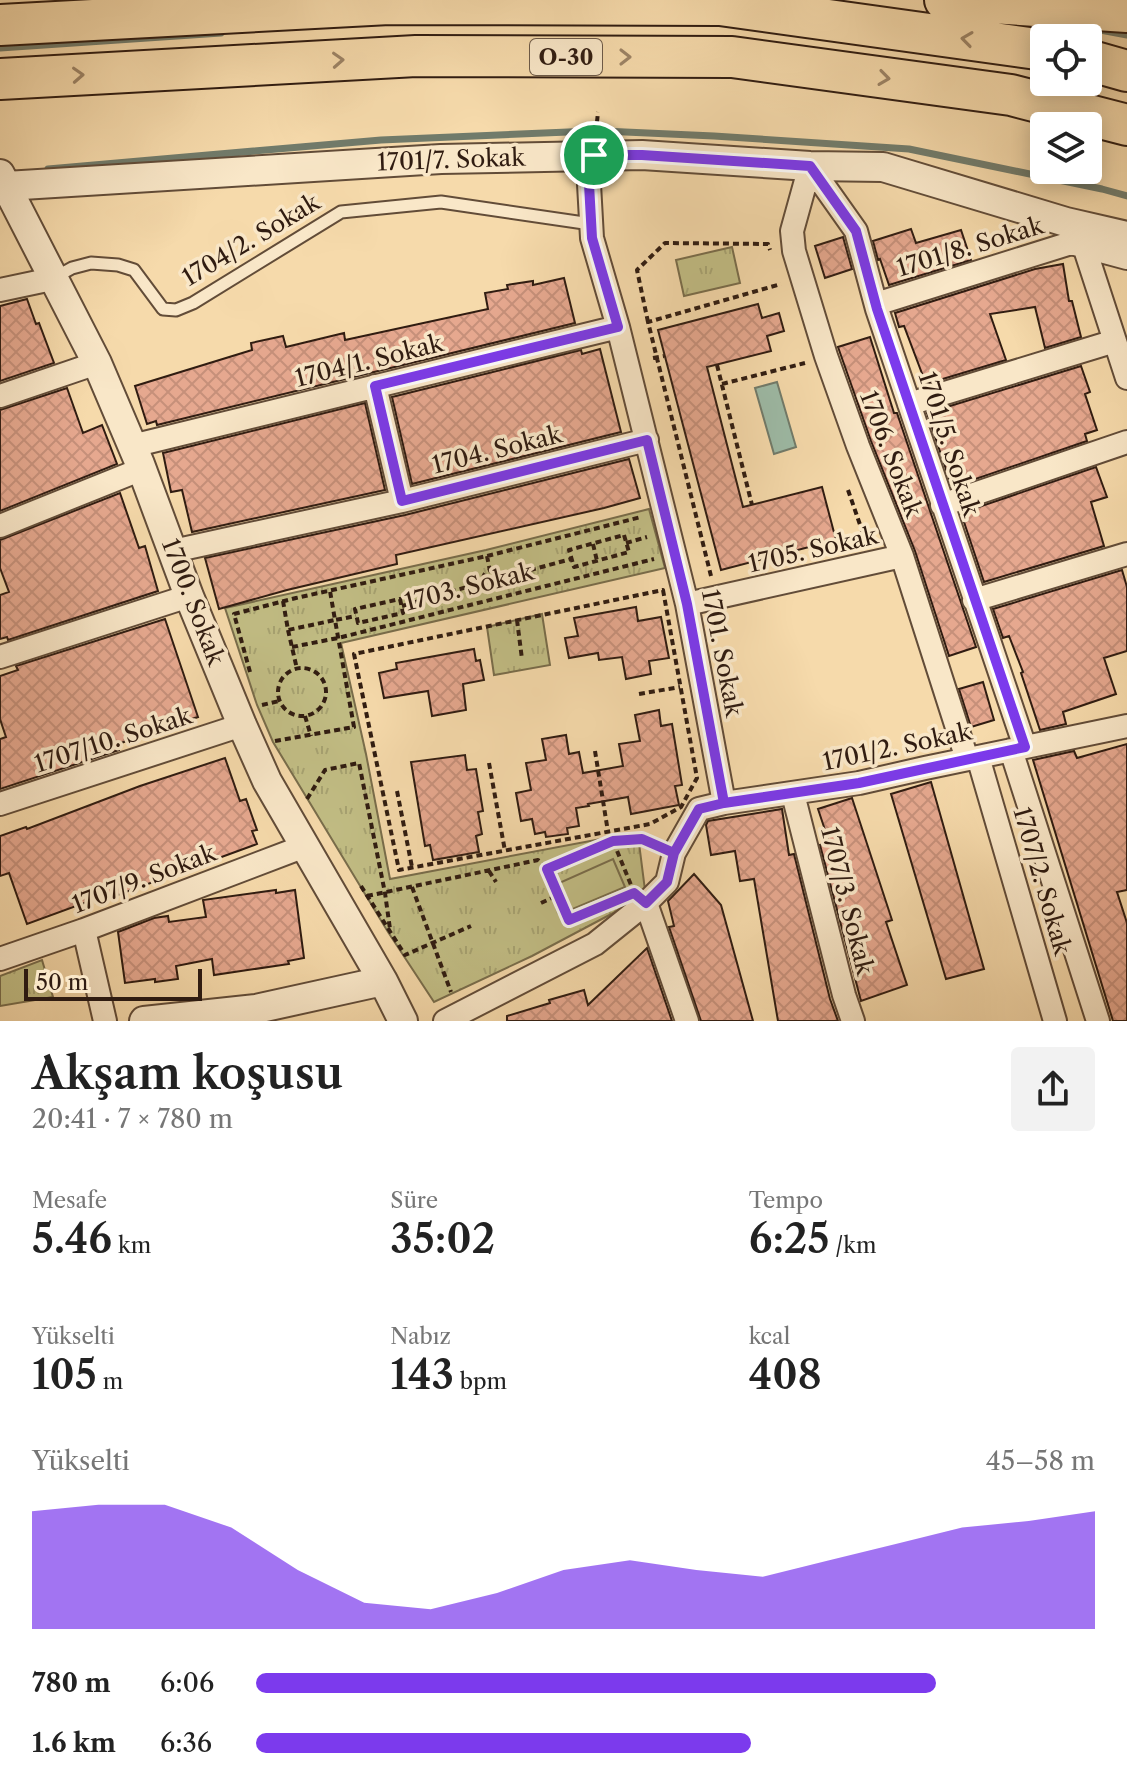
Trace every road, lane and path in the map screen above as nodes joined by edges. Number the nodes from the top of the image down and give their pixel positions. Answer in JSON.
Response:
{"nodes":[{"id":1,"x":467,"y":0,"type":"edge"},
{"id":2,"x":945,"y":0,"type":"edge"},
{"id":3,"x":389,"y":4,"type":"junction"},
{"id":4,"x":1127,"y":12,"type":"edge"},
{"id":5,"x":0,"y":25,"type":"edge"},
{"id":6,"x":1030,"y":48,"type":"edge"},
{"id":7,"x":1102,"y":64,"type":"edge"},
{"id":8,"x":1127,"y":71,"type":"edge"},
{"id":9,"x":0,"y":79,"type":"edge"},
{"id":10,"x":1127,"y":125,"type":"edge"},
{"id":11,"x":594,"y":155,"type":"junction"},
{"id":12,"x":810,"y":166,"type":"junction"},
{"id":13,"x":3,"y":180,"type":"edge"},
{"id":14,"x":591,"y":224,"type":"junction"},
{"id":15,"x":1127,"y":236,"type":"edge"},
{"id":16,"x":1084,"y":246,"type":"junction"},
{"id":17,"x":772,"y":257,"type":"dead end"},
{"id":18,"x":1127,"y":258,"type":"edge"},
{"id":19,"x":52,"y":279,"type":"junction"},
{"id":20,"x":781,"y":284,"type":"dead end"},
{"id":21,"x":0,"y":290,"type":"edge"},
{"id":22,"x":876,"y":304,"type":"junction"},
{"id":23,"x":648,"y":322,"type":"junction"},
{"id":24,"x":618,"y":327,"type":"junction"},
{"id":25,"x":1115,"y":341,"type":"junction"},
{"id":26,"x":664,"y":356,"type":"dead end"},
{"id":27,"x":654,"y":358,"type":"junction"},
{"id":28,"x":97,"y":363,"type":"junction"},
{"id":29,"x":807,"y":363,"type":"dead end"},
{"id":30,"x":717,"y":365,"type":"dead end"},
{"id":31,"x":1127,"y":378,"type":"edge"},
{"id":32,"x":722,"y":384,"type":"junction"},
{"id":33,"x":375,"y":386,"type":"junction"},
{"id":34,"x":0,"y":396,"type":"edge"},
{"id":35,"x":909,"y":404,"type":"junction"},
{"id":36,"x":647,"y":440,"type":"junction"},
{"id":37,"x":1127,"y":442,"type":"edge"},
{"id":38,"x":137,"y":457,"type":"junction"},
{"id":39,"x":846,"y":482,"type":"dead end"},
{"id":40,"x":402,"y":501,"type":"junction"},
{"id":41,"x":752,"y":505,"type":"dead end"},
{"id":42,"x":942,"y":505,"type":"junction"},
{"id":43,"x":706,"y":516,"type":"dead end"},
{"id":44,"x":643,"y":517,"type":"dead end"},
{"id":45,"x":697,"y":518,"type":"junction"},
{"id":46,"x":691,"y":520,"type":"dead end"},
{"id":47,"x":0,"y":526,"type":"edge"},
{"id":48,"x":648,"y":537,"type":"dead end"},
{"id":49,"x":593,"y":543,"type":"junction"},
{"id":50,"x":626,"y":543,"type":"junction"},
{"id":51,"x":849,"y":543,"type":"dead end"},
{"id":52,"x":173,"y":551,"type":"junction"},
{"id":53,"x":1127,"y":554,"type":"edge"},
{"id":54,"x":487,"y":556,"type":"junction"},
{"id":55,"x":902,"y":556,"type":"junction"},
{"id":56,"x":571,"y":559,"type":"junction"},
{"id":57,"x":654,"y":559,"type":"dead end"},
{"id":58,"x":597,"y":561,"type":"junction"},
{"id":59,"x":490,"y":571,"type":"junction"},
{"id":60,"x":501,"y":578,"type":"junction"},
{"id":61,"x":712,"y":578,"type":"dead end"},
{"id":62,"x":484,"y":582,"type":"junction"},
{"id":63,"x":494,"y":588,"type":"junction"},
{"id":64,"x":330,"y":591,"type":"junction"},
{"id":65,"x":189,"y":596,"type":"junction"},
{"id":66,"x":497,"y":599,"type":"junction"},
{"id":67,"x":974,"y":600,"type":"junction"},
{"id":68,"x":283,"y":601,"type":"junction"},
{"id":69,"x":687,"y":604,"type":"junction"},
{"id":70,"x":402,"y":606,"type":"junction"},
{"id":71,"x":234,"y":614,"type":"dead end"},
{"id":72,"x":356,"y":616,"type":"junction"},
{"id":73,"x":335,"y":620,"type":"junction"},
{"id":74,"x":517,"y":620,"type":"junction"},
{"id":75,"x":288,"y":630,"type":"junction"},
{"id":76,"x":338,"y":638,"type":"junction"},
{"id":77,"x":292,"y":647,"type":"junction"},
{"id":78,"x":0,"y":657,"type":"edge"},
{"id":79,"x":522,"y":659,"type":"dead end"},
{"id":80,"x":297,"y":669,"type":"junction"},
{"id":81,"x":680,"y":687,"type":"junction"},
{"id":82,"x":639,"y":694,"type":"dead end"},
{"id":83,"x":279,"y":701,"type":"junction"},
{"id":84,"x":251,"y":715,"type":"junction"},
{"id":85,"x":305,"y":716,"type":"junction"},
{"id":86,"x":1127,"y":726,"type":"edge"},
{"id":87,"x":311,"y":736,"type":"junction"},
{"id":88,"x":275,"y":741,"type":"dead end"},
{"id":89,"x":1018,"y":749,"type":"junction"},
{"id":90,"x":595,"y":751,"type":"dead end"},
{"id":91,"x":972,"y":758,"type":"junction"},
{"id":92,"x":489,"y":763,"type":"dead end"},
{"id":93,"x":397,"y":791,"type":"dead end"},
{"id":94,"x":793,"y":794,"type":"junction"},
{"id":95,"x":724,"y":803,"type":"junction"},
{"id":96,"x":0,"y":804,"type":"edge"},
{"id":97,"x":301,"y":808,"type":"dead end"},
{"id":98,"x":608,"y":832,"type":"junction"},
{"id":99,"x":613,"y":841,"type":"junction"},
{"id":100,"x":305,"y":846,"type":"junction"},
{"id":101,"x":505,"y":851,"type":"junction"},
{"id":102,"x":674,"y":853,"type":"junction"},
{"id":103,"x":412,"y":867,"type":"junction"},
{"id":104,"x":547,"y":869,"type":"junction"},
{"id":105,"x":489,"y":871,"type":"junction"},
{"id":106,"x":496,"y":882,"type":"dead end"},
{"id":107,"x":412,"y":887,"type":"junction"},
{"id":108,"x":385,"y":893,"type":"junction"},
{"id":109,"x":558,"y":895,"type":"junction"},
{"id":110,"x":367,"y":896,"type":"dead end"},
{"id":111,"x":640,"y":898,"type":"junction"},
{"id":112,"x":541,"y":903,"type":"dead end"},
{"id":113,"x":471,"y":926,"type":"dead end"},
{"id":114,"x":390,"y":929,"type":"dead end"},
{"id":115,"x":84,"y":930,"type":"junction"},
{"id":116,"x":434,"y":942,"type":"junction"},
{"id":117,"x":405,"y":955,"type":"dead end"},
{"id":118,"x":0,"y":959,"type":"edge"},
{"id":119,"x":383,"y":981,"type":"junction"},
{"id":120,"x":452,"y":1017,"type":"edge"},
{"id":121,"x":105,"y":1021,"type":"edge"},
{"id":122,"x":144,"y":1021,"type":"edge"},
{"id":123,"x":403,"y":1021,"type":"edge"},
{"id":124,"x":687,"y":1021,"type":"edge"},
{"id":125,"x":853,"y":1021,"type":"edge"},
{"id":126,"x":1055,"y":1021,"type":"edge"},
{"id":127,"x":1098,"y":1021,"type":"edge"}],
"edges":[{"from":1,"to":3,"type":"highway"},
{"from":2,"to":4,"type":"highway"},
{"from":3,"to":5,"type":"highway","number":"O-30"},
{"from":6,"to":3,"type":"highway","number":"O-30","one_way":true},
{"from":7,"to":8,"type":"highway"},
{"from":9,"to":10,"type":"highway","number":"O-30","one_way":true},
{"from":11,"to":12,"type":"street","name":"1701/7. Sokak"},
{"from":11,"to":13,"type":"street","name":"1701/7. Sokak"},
{"from":11,"to":14,"type":"street","name":"1701. Sokak"},
{"from":12,"to":15,"type":"street","name":"1701/7. Sokak"},
{"from":12,"to":22,"type":"street","name":"1701/5. Sokak"},
{"from":12,"to":55,"type":"street","name":"1706. Sokak"},
{"from":13,"to":19,"type":"street","name":"1700. Sokak"},
{"from":14,"to":19,"type":"lane","name":"1704/2. Sokak"},
{"from":14,"to":24,"type":"street","name":"1701. Sokak"},
{"from":16,"to":18,"type":"street","name":"1701/8. Sokak"},
{"from":16,"to":22,"type":"street","name":"1701/8. Sokak"},
{"from":16,"to":25,"type":"street"},
{"from":17,"to":23,"type":"path"},
{"from":19,"to":21,"type":"street"},
{"from":19,"to":28,"type":"street","name":"1700. Sokak"},
{"from":20,"to":23,"type":"path"},
{"from":22,"to":35,"type":"street","name":"1701/5. Sokak"},
{"from":23,"to":27,"type":"path"},
{"from":24,"to":33,"type":"street","name":"1704/1. Sokak"},
{"from":24,"to":36,"type":"street","name":"1701. Sokak"},
{"from":25,"to":31,"type":"street"},
{"from":25,"to":35,"type":"street"},
{"from":26,"to":27,"type":"path"},
{"from":27,"to":45,"type":"path"},
{"from":28,"to":34,"type":"street"},
{"from":28,"to":38,"type":"street","name":"1700. Sokak"},
{"from":29,"to":32,"type":"path"},
{"from":30,"to":32,"type":"path"},
{"from":32,"to":41,"type":"path"},
{"from":33,"to":38,"type":"street","name":"1704/1. Sokak"},
{"from":33,"to":40,"type":"street"},
{"from":35,"to":42,"type":"street","name":"1701/5. Sokak"},
{"from":36,"to":40,"type":"street","name":"1704. Sokak"},
{"from":36,"to":69,"type":"street","name":"1701. Sokak"},
{"from":37,"to":42,"type":"street"},
{"from":38,"to":47,"type":"street","name":"1704/1. Sokak"},
{"from":38,"to":52,"type":"street","name":"1700. Sokak"},
{"from":39,"to":51,"type":"path"},
{"from":40,"to":52,"type":"street","name":"1704. Sokak"},
{"from":42,"to":67,"type":"street","name":"1701/5. Sokak"},
{"from":43,"to":45,"type":"path"},
{"from":44,"to":54,"type":"path"},
{"from":45,"to":46,"type":"path"},
{"from":45,"to":61,"type":"path"},
{"from":48,"to":50,"type":"path"},
{"from":49,"to":50,"type":"path"},
{"from":49,"to":56,"type":"path"},
{"from":49,"to":58,"type":"path"},
{"from":50,"to":58,"type":"path"},
{"from":52,"to":65,"type":"street","name":"1700. Sokak"},
{"from":53,"to":67,"type":"street"},
{"from":54,"to":59,"type":"path"},
{"from":54,"to":64,"type":"path"},
{"from":55,"to":69,"type":"street","name":"1705. Sokak"},
{"from":55,"to":91,"type":"street","name":"1706. Sokak"},
{"from":56,"to":58,"type":"path"},
{"from":56,"to":60,"type":"path"},
{"from":57,"to":66,"type":"path","name":"1703. Sokak"},
{"from":59,"to":60,"type":"path"},
{"from":59,"to":62,"type":"path"},
{"from":60,"to":63,"type":"path"},
{"from":62,"to":63,"type":"path"},
{"from":62,"to":70,"type":"path"},
{"from":63,"to":66,"type":"path"},
{"from":64,"to":68,"type":"path"},
{"from":64,"to":73,"type":"path"},
{"from":65,"to":78,"type":"street"},
{"from":65,"to":84,"type":"street","name":"1700. Sokak"},
{"from":66,"to":76,"type":"path","name":"1703. Sokak"},
{"from":67,"to":89,"type":"street","name":"1701/5. Sokak"},
{"from":68,"to":71,"type":"path"},
{"from":68,"to":75,"type":"path"},
{"from":69,"to":95,"type":"street","name":"1701. Sokak"},
{"from":70,"to":72,"type":"path"},
{"from":70,"to":72,"type":"path"},
{"from":72,"to":73,"type":"path"},
{"from":73,"to":75,"type":"path"},
{"from":73,"to":76,"type":"path"},
{"from":74,"to":79,"type":"path"},
{"from":74,"to":81,"type":"path"},
{"from":74,"to":103,"type":"path"},
{"from":75,"to":77,"type":"path"},
{"from":76,"to":77,"type":"path","name":"1703. Sokak"},
{"from":76,"to":87,"type":"path"},
{"from":77,"to":80,"type":"path"},
{"from":80,"to":83,"type":"path"},
{"from":80,"to":85,"type":"path"},
{"from":81,"to":82,"type":"path"},
{"from":81,"to":98,"type":"path"},
{"from":83,"to":84,"type":"path"},
{"from":83,"to":85,"type":"path"},
{"from":84,"to":96,"type":"street","name":"1707/10. Sokak"},
{"from":84,"to":100,"type":"street","name":"1700. Sokak"},
{"from":85,"to":87,"type":"path"},
{"from":86,"to":89,"type":"street","name":"1701/2. Sokak"},
{"from":87,"to":88,"type":"path"},
{"from":89,"to":91,"type":"street","name":"1701/2. Sokak"},
{"from":89,"to":127,"type":"street","name":"1707/2. Sokak"},
{"from":90,"to":98,"type":"path"},
{"from":91,"to":94,"type":"street","name":"1701/2. Sokak"},
{"from":91,"to":126,"type":"street","name":"1707/2. Sokak"},
{"from":92,"to":101,"type":"path"},
{"from":93,"to":103,"type":"path"},
{"from":94,"to":95,"type":"street","name":"1701/2. Sokak"},
{"from":94,"to":125,"type":"street","name":"1707/3. Sokak"},
{"from":95,"to":102,"type":"street"},
{"from":97,"to":108,"type":"path"},
{"from":98,"to":101,"type":"path"},
{"from":99,"to":102,"type":"path"},
{"from":99,"to":104,"type":"path"},
{"from":99,"to":111,"type":"path"},
{"from":100,"to":115,"type":"street","name":"1707/9. Sokak"},
{"from":100,"to":119,"type":"street","name":"1700. Sokak"},
{"from":101,"to":103,"type":"path"},
{"from":102,"to":111,"type":"street"},
{"from":104,"to":105,"type":"path"},
{"from":104,"to":109,"type":"path"},
{"from":105,"to":106,"type":"path"},
{"from":105,"to":107,"type":"path"},
{"from":107,"to":108,"type":"path"},
{"from":107,"to":116,"type":"path"},
{"from":108,"to":110,"type":"path"},
{"from":108,"to":114,"type":"path"},
{"from":109,"to":111,"type":"path"},
{"from":109,"to":112,"type":"path"},
{"from":111,"to":120,"type":"street"},
{"from":111,"to":124,"type":"street"},
{"from":113,"to":116,"type":"path"},
{"from":115,"to":118,"type":"street","name":"1707/9. Sokak"},
{"from":115,"to":121,"type":"street"},
{"from":116,"to":117,"type":"path"},
{"from":116,"to":120,"type":"path"},
{"from":119,"to":122,"type":"street"},
{"from":119,"to":123,"type":"street","name":"1700. Sokak"}]}
